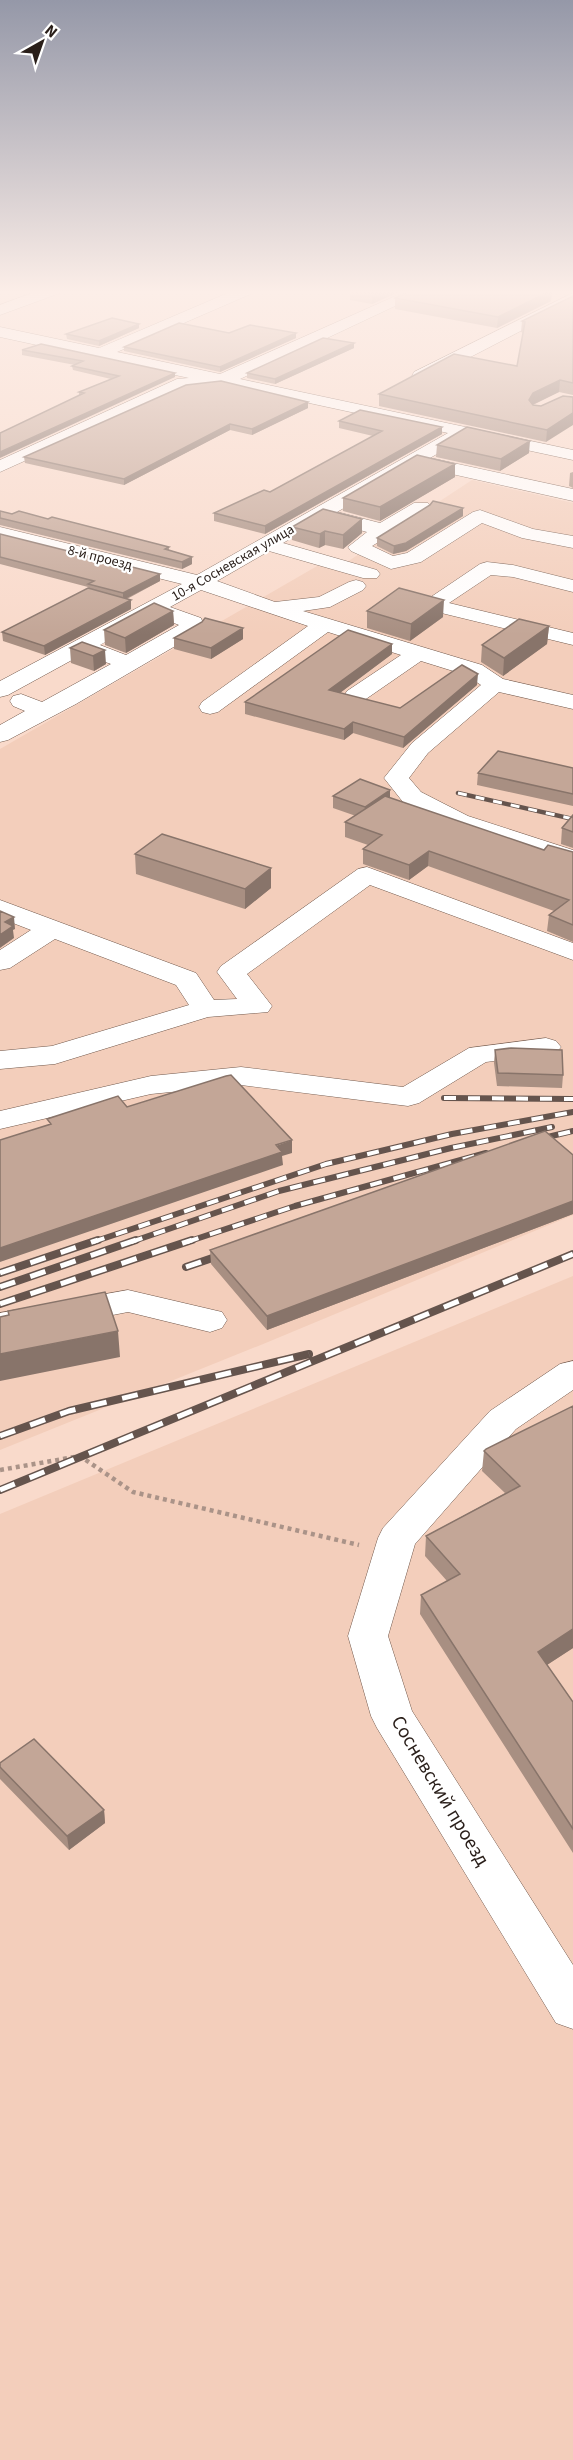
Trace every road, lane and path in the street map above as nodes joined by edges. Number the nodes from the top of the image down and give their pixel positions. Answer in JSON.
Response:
{"nodes":[{"id":1,"x":136,"y":405,"type":"edge"},
{"id":2,"x":335,"y":405,"type":"edge"},
{"id":3,"x":352,"y":405,"type":"edge"},
{"id":4,"x":345,"y":407,"type":"junction"},
{"id":5,"x":463,"y":432,"type":"junction"},
{"id":6,"x":573,"y":455,"type":"edge"},
{"id":7,"x":413,"y":460,"type":"junction"},
{"id":8,"x":0,"y":467,"type":"edge"},
{"id":9,"x":573,"y":495,"type":"edge"},
{"id":10,"x":421,"y":507,"type":"dead end"},
{"id":11,"x":320,"y":513,"type":"junction"},
{"id":12,"x":383,"y":530,"type":"junction"},
{"id":13,"x":0,"y":533,"type":"edge"},
{"id":14,"x":573,"y":542,"type":"edge"},
{"id":15,"x":267,"y":544,"type":"junction"},
{"id":16,"x":200,"y":582,"type":"junction"},
{"id":17,"x":573,"y":586,"type":"edge"},
{"id":18,"x":269,"y":607,"type":"junction"},
{"id":19,"x":154,"y":608,"type":"junction"},
{"id":20,"x":325,"y":624,"type":"junction"},
{"id":21,"x":573,"y":639,"type":"edge"},
{"id":22,"x":83,"y":646,"type":"junction"},
{"id":23,"x":418,"y":653,"type":"junction"},
{"id":24,"x":128,"y":663,"type":"junction"},
{"id":25,"x":495,"y":684,"type":"junction"},
{"id":26,"x":0,"y":691,"type":"edge"},
{"id":27,"x":355,"y":696,"type":"edge"},
{"id":28,"x":573,"y":702,"type":"edge"},
{"id":29,"x":210,"y":707,"type":"dead end"},
{"id":30,"x":42,"y":711,"type":"junction"},
{"id":31,"x":0,"y":735,"type":"edge"},
{"id":32,"x":573,"y":858,"type":"edge"},
{"id":33,"x":0,"y":908,"type":"edge"},
{"id":34,"x":52,"y":929,"type":"junction"},
{"id":35,"x":573,"y":952,"type":"edge"},
{"id":36,"x":0,"y":962,"type":"edge"},
{"id":37,"x":206,"y":1009,"type":"junction"},
{"id":38,"x":546,"y":1047,"type":"edge"},
{"id":39,"x":0,"y":1060,"type":"edge"},
{"id":40,"x":0,"y":1120,"type":"edge"},
{"id":41,"x":210,"y":1320,"type":"dead end"},
{"id":42,"x":0,"y":1325,"type":"edge"},
{"id":43,"x":573,"y":1374,"type":"edge"},
{"id":44,"x":0,"y":1470,"type":"edge"},
{"id":45,"x":397,"y":1538,"type":"junction"},
{"id":46,"x":573,"y":2007,"type":"edge"}],
"edges":[{"from":1,"to":8,"type":"street"},
{"from":2,"to":4,"type":"street"},
{"from":3,"to":4,"type":"street"},
{"from":4,"to":5,"type":"street"},
{"from":5,"to":6,"type":"street"},
{"from":5,"to":7,"type":"street","name":"10-я Сосневская улица"},
{"from":7,"to":9,"type":"street"},
{"from":7,"to":11,"type":"street","name":"10-я Сосневская улица"},
{"from":10,"to":12,"type":"street"},
{"from":11,"to":12,"type":"street"},
{"from":11,"to":15,"type":"street","name":"10-я Сосневская улица"},
{"from":12,"to":14,"type":"street"},
{"from":13,"to":16,"type":"street","name":"8-й проезд"},
{"from":15,"to":16,"type":"street","name":"10-я Сосневская улица"},
{"from":15,"to":18,"type":"street"},
{"from":16,"to":18,"type":"street","name":"8-й проезд"},
{"from":16,"to":19,"type":"street","name":"10-я Сосневская улица"},
{"from":17,"to":21,"type":"street"},
{"from":18,"to":20,"type":"street","name":"8-й проезд"},
{"from":19,"to":22,"type":"street","name":"10-я Сосневская улица"},
{"from":19,"to":24,"type":"street"},
{"from":20,"to":23,"type":"street","name":"8-й проезд"},
{"from":20,"to":29,"type":"street"},
{"from":22,"to":24,"type":"street"},
{"from":22,"to":26,"type":"street","name":"10-я Сосневская улица"},
{"from":23,"to":25,"type":"street","name":"8-й проезд"},
{"from":23,"to":27,"type":"street"},
{"from":24,"to":30,"type":"street"},
{"from":25,"to":28,"type":"street","name":"8-й проезд"},
{"from":25,"to":32,"type":"street"},
{"from":26,"to":30,"type":"street"},
{"from":30,"to":31,"type":"street"},
{"from":33,"to":34,"type":"street"},
{"from":34,"to":36,"type":"street"},
{"from":34,"to":37,"type":"street"},
{"from":35,"to":37,"type":"street"},
{"from":37,"to":39,"type":"street"},
{"from":38,"to":40,"type":"street"},
{"from":41,"to":42,"type":"street"},
{"from":43,"to":45,"type":"street","name":"Сосневский проезд"},
{"from":44,"to":45,"type":"path"},
{"from":45,"to":46,"type":"street","name":"Сосневский проезд"}]}
